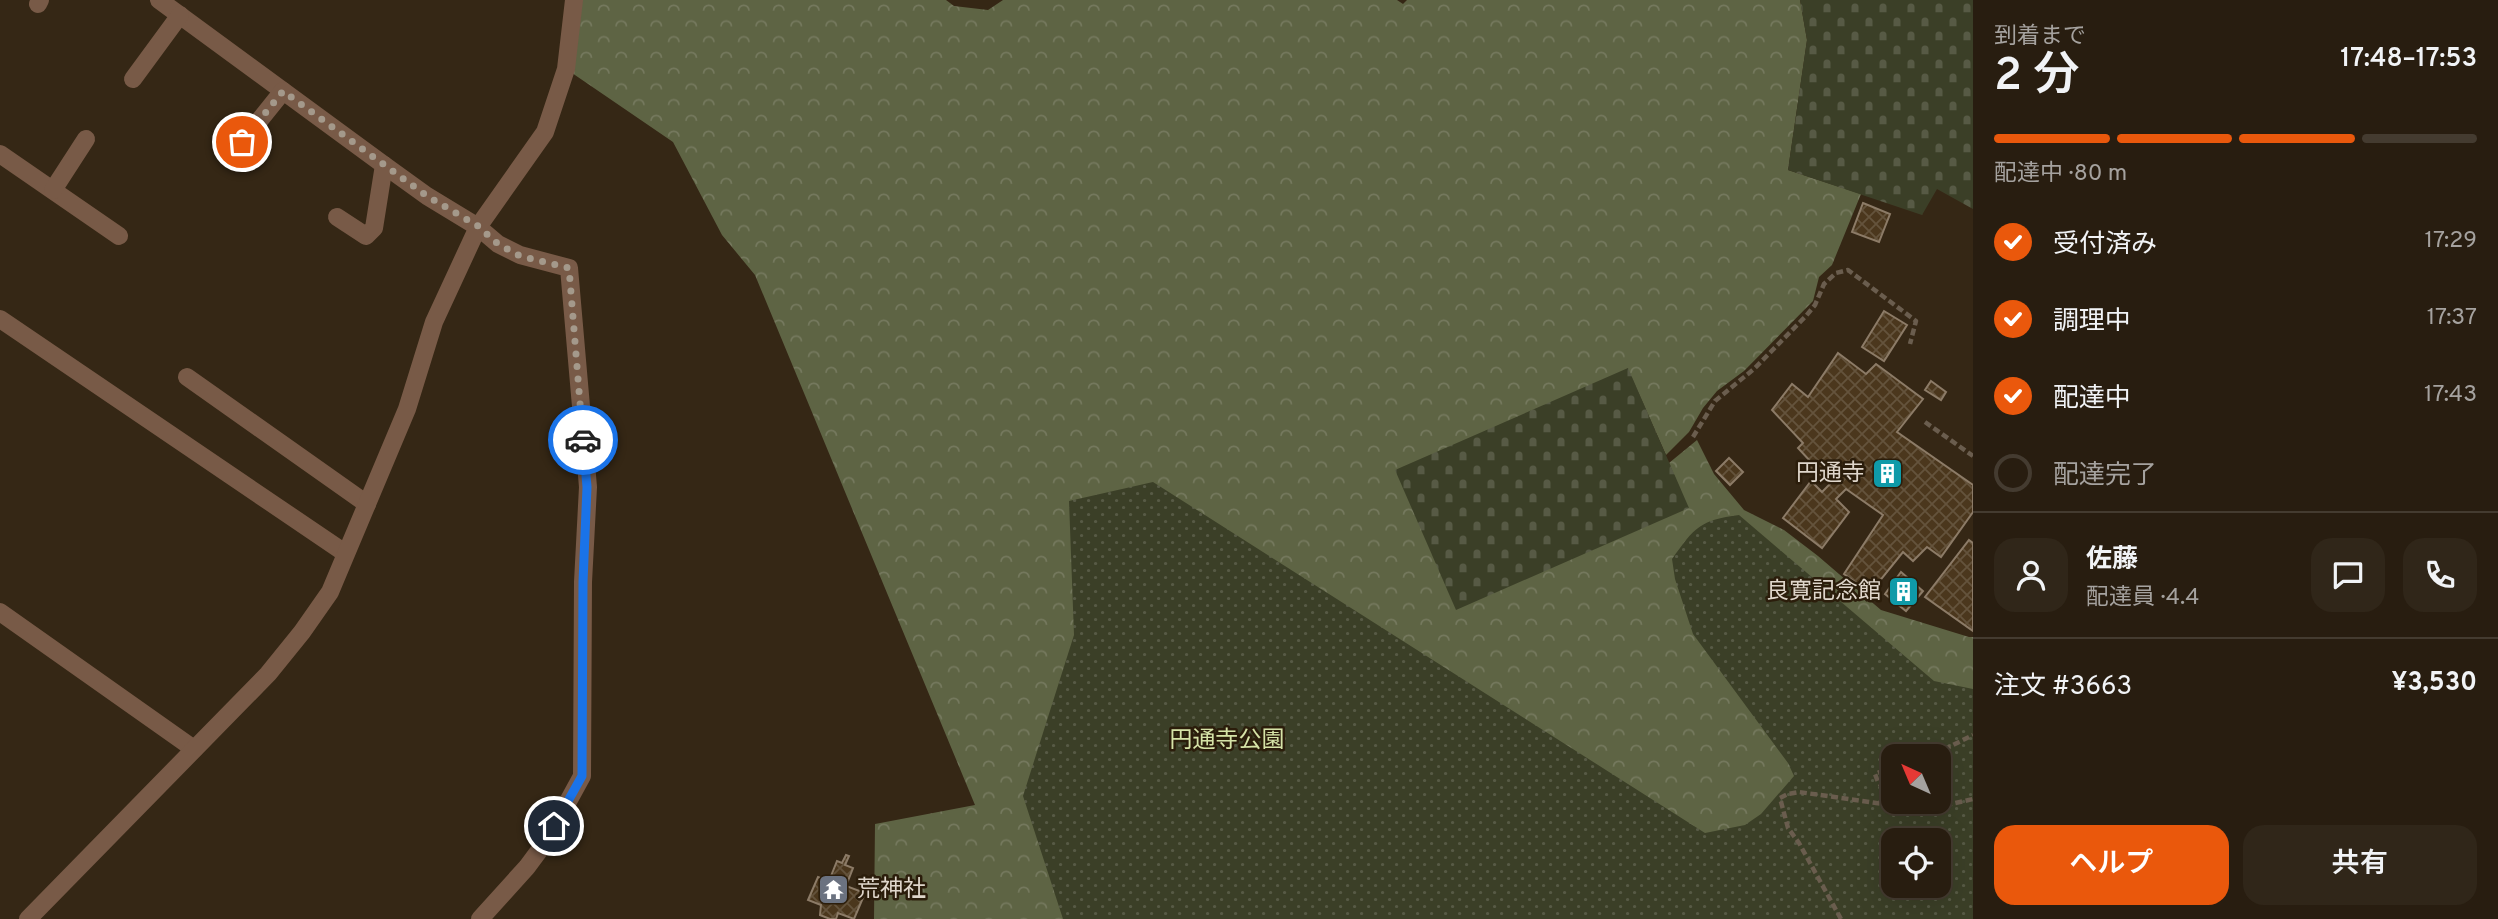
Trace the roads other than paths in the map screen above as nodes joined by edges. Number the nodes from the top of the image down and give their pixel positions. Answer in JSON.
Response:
{"nodes":[{"id":1,"x":159,"y":0,"type":"edge"},
{"id":2,"x":574,"y":0,"type":"edge"},
{"id":3,"x":180,"y":15,"type":"junction"},
{"id":4,"x":133,"y":79,"type":"dead end"},
{"id":5,"x":283,"y":91,"type":"junction"},
{"id":6,"x":86,"y":139,"type":"dead end"},
{"id":7,"x":242,"y":142,"type":"dead end"},
{"id":8,"x":0,"y":153,"type":"edge"},
{"id":9,"x":384,"y":165,"type":"junction"},
{"id":10,"x":53,"y":190,"type":"junction"},
{"id":11,"x":337,"y":217,"type":"dead end"},
{"id":12,"x":478,"y":226,"type":"junction"},
{"id":13,"x":119,"y":236,"type":"dead end"},
{"id":14,"x":0,"y":318,"type":"edge"},
{"id":15,"x":187,"y":377,"type":"dead end"},
{"id":16,"x":367,"y":504,"type":"junction"},
{"id":17,"x":345,"y":553,"type":"junction"},
{"id":18,"x":0,"y":612,"type":"edge"},
{"id":19,"x":194,"y":749,"type":"junction"},
{"id":20,"x":28,"y":919,"type":"edge"},
{"id":21,"x":480,"y":919,"type":"edge"}],
"edges":[{"from":1,"to":3,"type":"street"},
{"from":2,"to":12,"type":"street"},
{"from":3,"to":4,"type":"street"},
{"from":3,"to":5,"type":"street"},
{"from":5,"to":7,"type":"street"},
{"from":5,"to":9,"type":"street"},
{"from":6,"to":10,"type":"street"},
{"from":8,"to":10,"type":"street"},
{"from":9,"to":11,"type":"street"},
{"from":9,"to":12,"type":"street"},
{"from":10,"to":13,"type":"street"},
{"from":12,"to":16,"type":"street"},
{"from":12,"to":21,"type":"street"},
{"from":14,"to":17,"type":"street"},
{"from":15,"to":16,"type":"street"},
{"from":16,"to":17,"type":"street"},
{"from":17,"to":19,"type":"street"},
{"from":18,"to":19,"type":"street"},
{"from":19,"to":20,"type":"street"}]}
